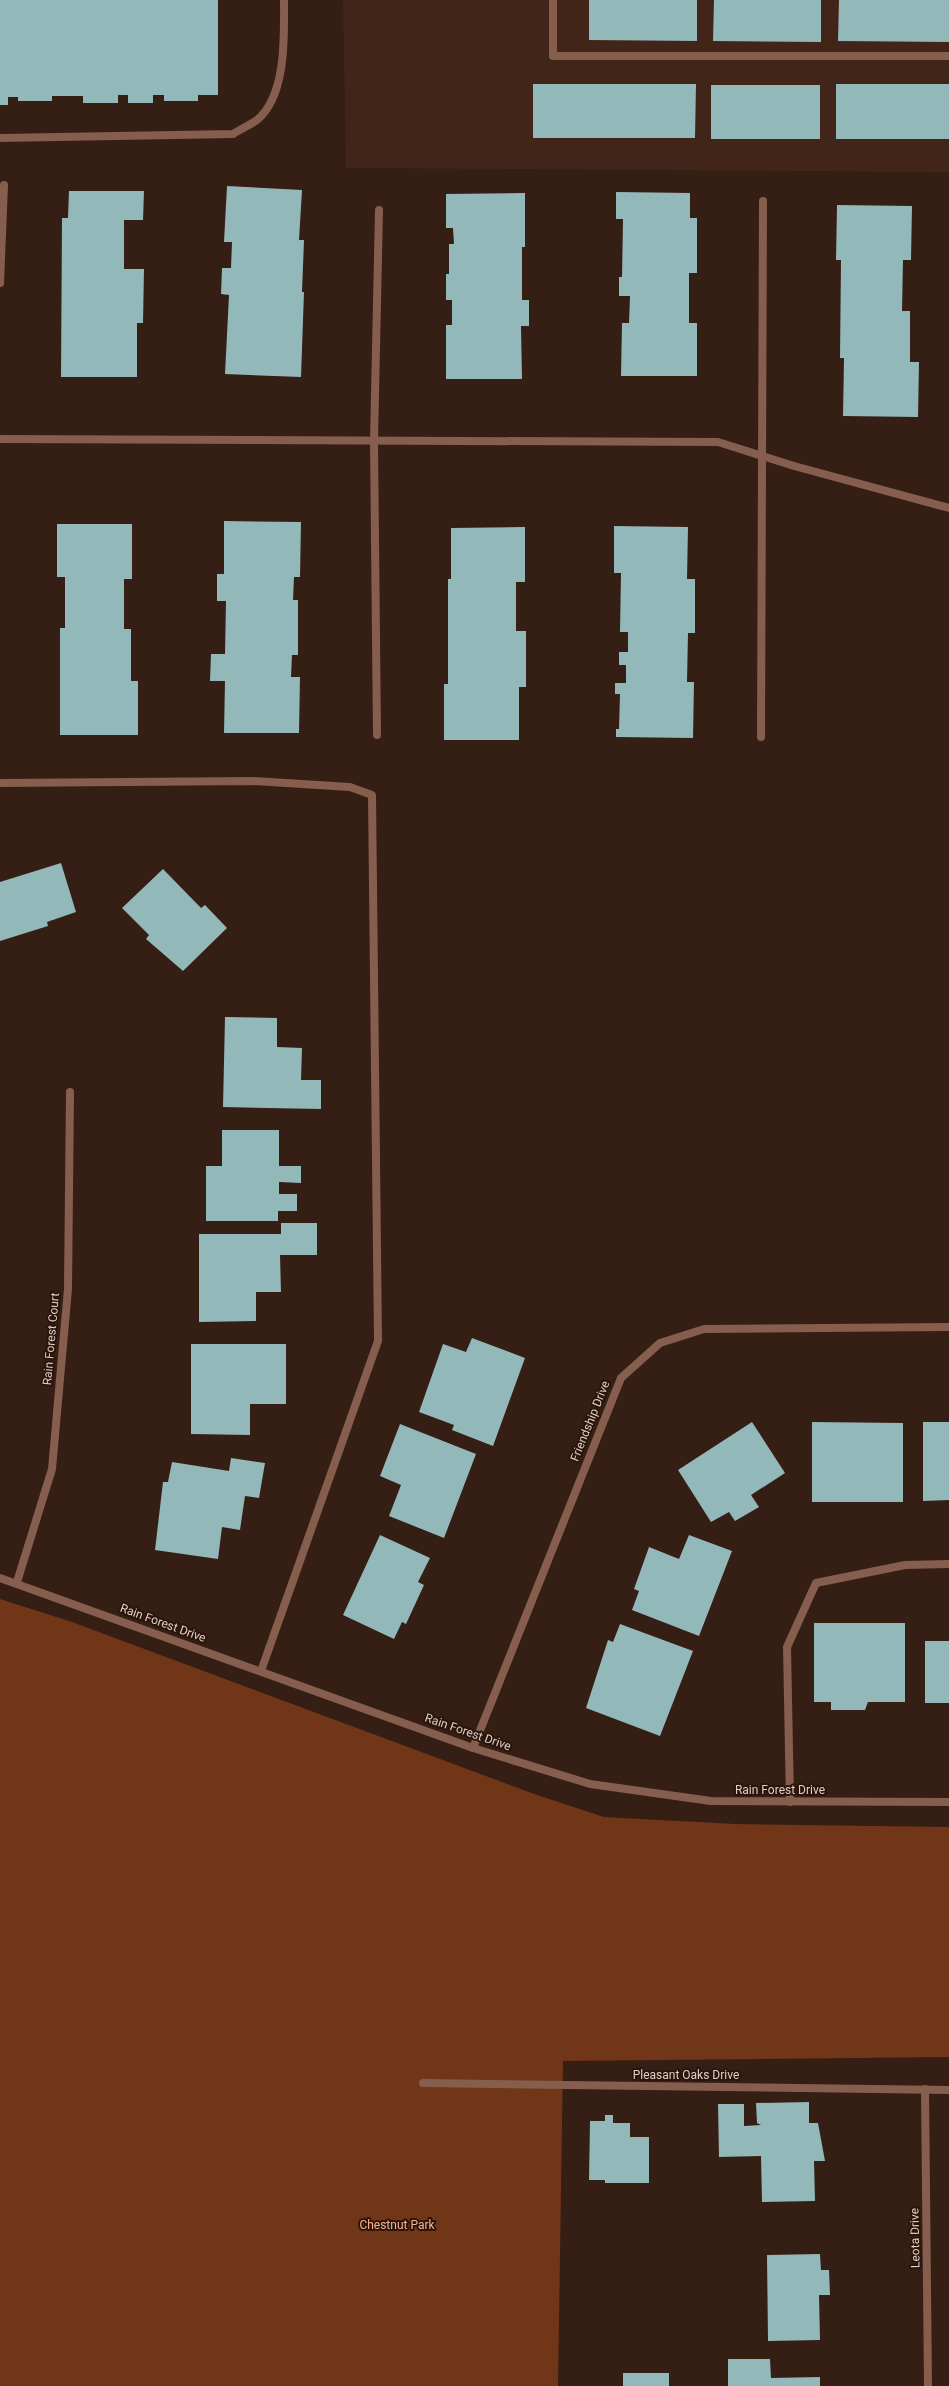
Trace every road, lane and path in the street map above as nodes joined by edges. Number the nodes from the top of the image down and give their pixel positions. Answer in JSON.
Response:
{"nodes":[{"id":1,"x":284,"y":0,"type":"edge"},
{"id":2,"x":553,"y":0,"type":"edge"},
{"id":3,"x":949,"y":56,"type":"edge"},
{"id":4,"x":0,"y":138,"type":"edge"},
{"id":5,"x":4,"y":185,"type":"dead end"},
{"id":6,"x":763,"y":201,"type":"dead end"},
{"id":7,"x":379,"y":210,"type":"dead end"},
{"id":8,"x":0,"y":283,"type":"edge"},
{"id":9,"x":0,"y":439,"type":"edge"},
{"id":10,"x":374,"y":441,"type":"junction"},
{"id":11,"x":763,"y":457,"type":"junction"},
{"id":12,"x":949,"y":508,"type":"edge"},
{"id":13,"x":377,"y":735,"type":"dead end"},
{"id":14,"x":761,"y":737,"type":"dead end"},
{"id":15,"x":0,"y":783,"type":"edge"},
{"id":16,"x":70,"y":1092,"type":"dead end"},
{"id":17,"x":949,"y":1327,"type":"edge"},
{"id":18,"x":949,"y":1564,"type":"edge"},
{"id":19,"x":0,"y":1578,"type":"edge"},
{"id":20,"x":17,"y":1582,"type":"junction"},
{"id":21,"x":261,"y":1671,"type":"junction"},
{"id":22,"x":473,"y":1748,"type":"junction"},
{"id":23,"x":790,"y":1802,"type":"junction"},
{"id":24,"x":949,"y":1802,"type":"edge"},
{"id":25,"x":423,"y":2083,"type":"dead end"},
{"id":26,"x":925,"y":2089,"type":"junction"},
{"id":27,"x":949,"y":2090,"type":"edge"},
{"id":28,"x":928,"y":2386,"type":"edge"}],
"edges":[{"from":1,"to":4,"type":"street"},
{"from":2,"to":3,"type":"street"},
{"from":5,"to":8,"type":"street"},
{"from":6,"to":11,"type":"street"},
{"from":7,"to":10,"type":"street"},
{"from":9,"to":10,"type":"street"},
{"from":10,"to":11,"type":"street"},
{"from":10,"to":13,"type":"street"},
{"from":11,"to":12,"type":"street"},
{"from":11,"to":14,"type":"street"},
{"from":15,"to":21,"type":"street"},
{"from":16,"to":20,"type":"street","name":"Rain Forest Court"},
{"from":17,"to":22,"type":"street","name":"Friendship Drive"},
{"from":18,"to":23,"type":"street"},
{"from":19,"to":20,"type":"street","name":"Rain Forest Drive"},
{"from":20,"to":21,"type":"street","name":"Rain Forest Drive"},
{"from":21,"to":22,"type":"street","name":"Rain Forest Drive"},
{"from":22,"to":23,"type":"street","name":"Rain Forest Drive"},
{"from":23,"to":24,"type":"street","name":"Rain Forest Drive"},
{"from":25,"to":26,"type":"street","name":"Pleasant Oaks Drive"},
{"from":26,"to":27,"type":"street","name":"Pleasant Oaks Drive"},
{"from":26,"to":28,"type":"street","name":"Leota Drive"}]}
